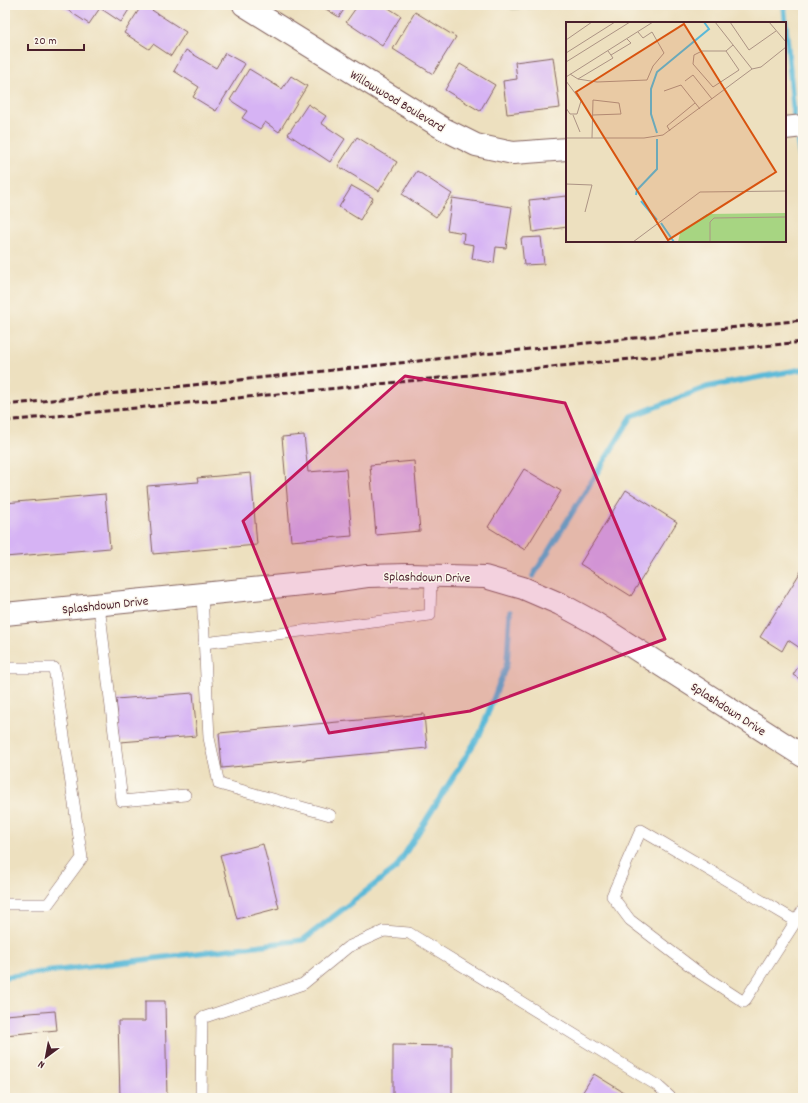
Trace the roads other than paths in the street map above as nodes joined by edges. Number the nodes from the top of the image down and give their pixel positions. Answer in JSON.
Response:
{"nodes":[{"id":1,"x":244,"y":5,"type":"edge"},
{"id":2,"x":803,"y":126,"type":"edge"},
{"id":3,"x":786,"y":128,"type":"edge"},
{"id":4,"x":566,"y":149,"type":"edge"},
{"id":5,"x":431,"y":575,"type":"junction"},
{"id":6,"x":202,"y":594,"type":"junction"},
{"id":7,"x":99,"y":604,"type":"junction"},
{"id":8,"x":5,"y":614,"type":"edge"},
{"id":9,"x":204,"y":643,"type":"junction"},
{"id":10,"x":5,"y":668,"type":"edge"},
{"id":11,"x":803,"y":756,"type":"edge"},
{"id":12,"x":185,"y":795,"type":"dead end"},
{"id":13,"x":330,"y":815,"type":"dead end"},
{"id":14,"x":5,"y":904,"type":"edge"},
{"id":15,"x":803,"y":910,"type":"edge"},
{"id":16,"x":796,"y":921,"type":"junction"},
{"id":17,"x":201,"y":1098,"type":"edge"},
{"id":18,"x":672,"y":1098,"type":"edge"}],
"edges":[{"from":1,"to":4,"type":"street","name":"Willowwood Boulevard"},
{"from":2,"to":3,"type":"street"},
{"from":5,"to":6,"type":"street","name":"Splashdown Drive"},
{"from":5,"to":9,"type":"lane"},
{"from":5,"to":11,"type":"street","name":"Splashdown Drive"},
{"from":6,"to":7,"type":"street","name":"Splashdown Drive"},
{"from":6,"to":9,"type":"lane"},
{"from":7,"to":8,"type":"street","name":"Splashdown Drive"},
{"from":7,"to":12,"type":"lane"},
{"from":9,"to":13,"type":"lane"},
{"from":10,"to":14,"type":"lane"},
{"from":15,"to":16,"type":"lane"},
{"from":16,"to":16,"type":"lane"},
{"from":17,"to":18,"type":"lane"}]}
